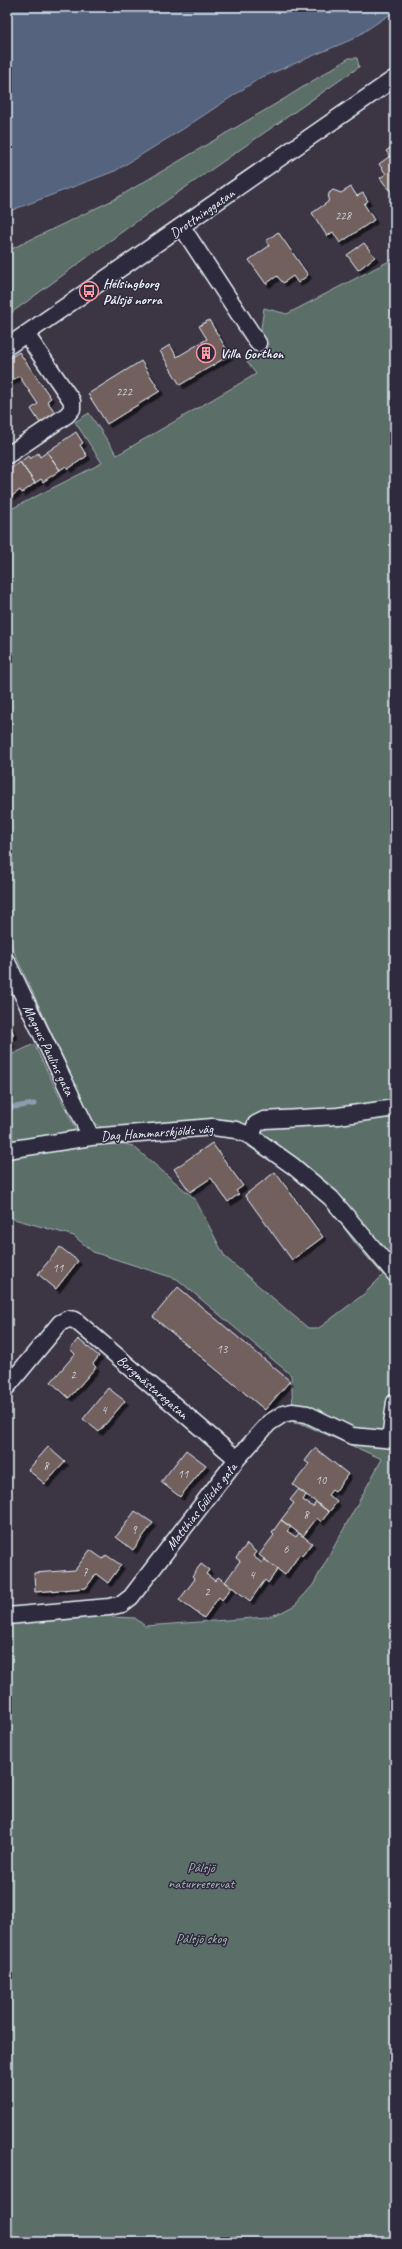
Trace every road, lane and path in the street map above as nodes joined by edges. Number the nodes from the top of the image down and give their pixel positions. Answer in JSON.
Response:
{"nodes":[{"id":1,"x":395,"y":78,"type":"edge"},
{"id":2,"x":182,"y":227,"type":"junction"},
{"id":3,"x":26,"y":334,"type":"junction"},
{"id":4,"x":258,"y":343,"type":"dead end"},
{"id":5,"x":7,"y":347,"type":"edge"},
{"id":6,"x":8,"y":455,"type":"dead end"},
{"id":7,"x":7,"y":962,"type":"edge"},
{"id":8,"x":395,"y":1108,"type":"edge"},
{"id":9,"x":251,"y":1136,"type":"junction"},
{"id":10,"x":91,"y":1137,"type":"junction"},
{"id":11,"x":7,"y":1150,"type":"edge"},
{"id":12,"x":395,"y":1274,"type":"edge"},
{"id":13,"x":7,"y":1387,"type":"edge"},
{"id":14,"x":395,"y":1402,"type":"edge"},
{"id":15,"x":393,"y":1439,"type":"edge"},
{"id":16,"x":237,"y":1459,"type":"junction"},
{"id":17,"x":7,"y":1616,"type":"edge"}],
"edges":[{"from":1,"to":2,"type":"street","name":"Drottninggatan"},
{"from":2,"to":3,"type":"street","name":"Drottninggatan"},
{"from":2,"to":4,"type":"street"},
{"from":3,"to":5,"type":"street","name":"Drottninggatan"},
{"from":3,"to":6,"type":"street"},
{"from":7,"to":10,"type":"street","name":"Magnus Paulins gata"},
{"from":8,"to":9,"type":"street"},
{"from":9,"to":10,"type":"street","name":"Dag Hammarskjölds väg"},
{"from":9,"to":12,"type":"street","name":"Dag Hammarskjölds väg"},
{"from":10,"to":11,"type":"street","name":"Dag Hammarskjölds väg"},
{"from":13,"to":16,"type":"street","name":"Borgmästaregatan"},
{"from":14,"to":15,"type":"street"},
{"from":15,"to":16,"type":"street","name":"Matthias Gülichs gata"},
{"from":16,"to":17,"type":"street","name":"Matthias Gülichs gata"}]}
